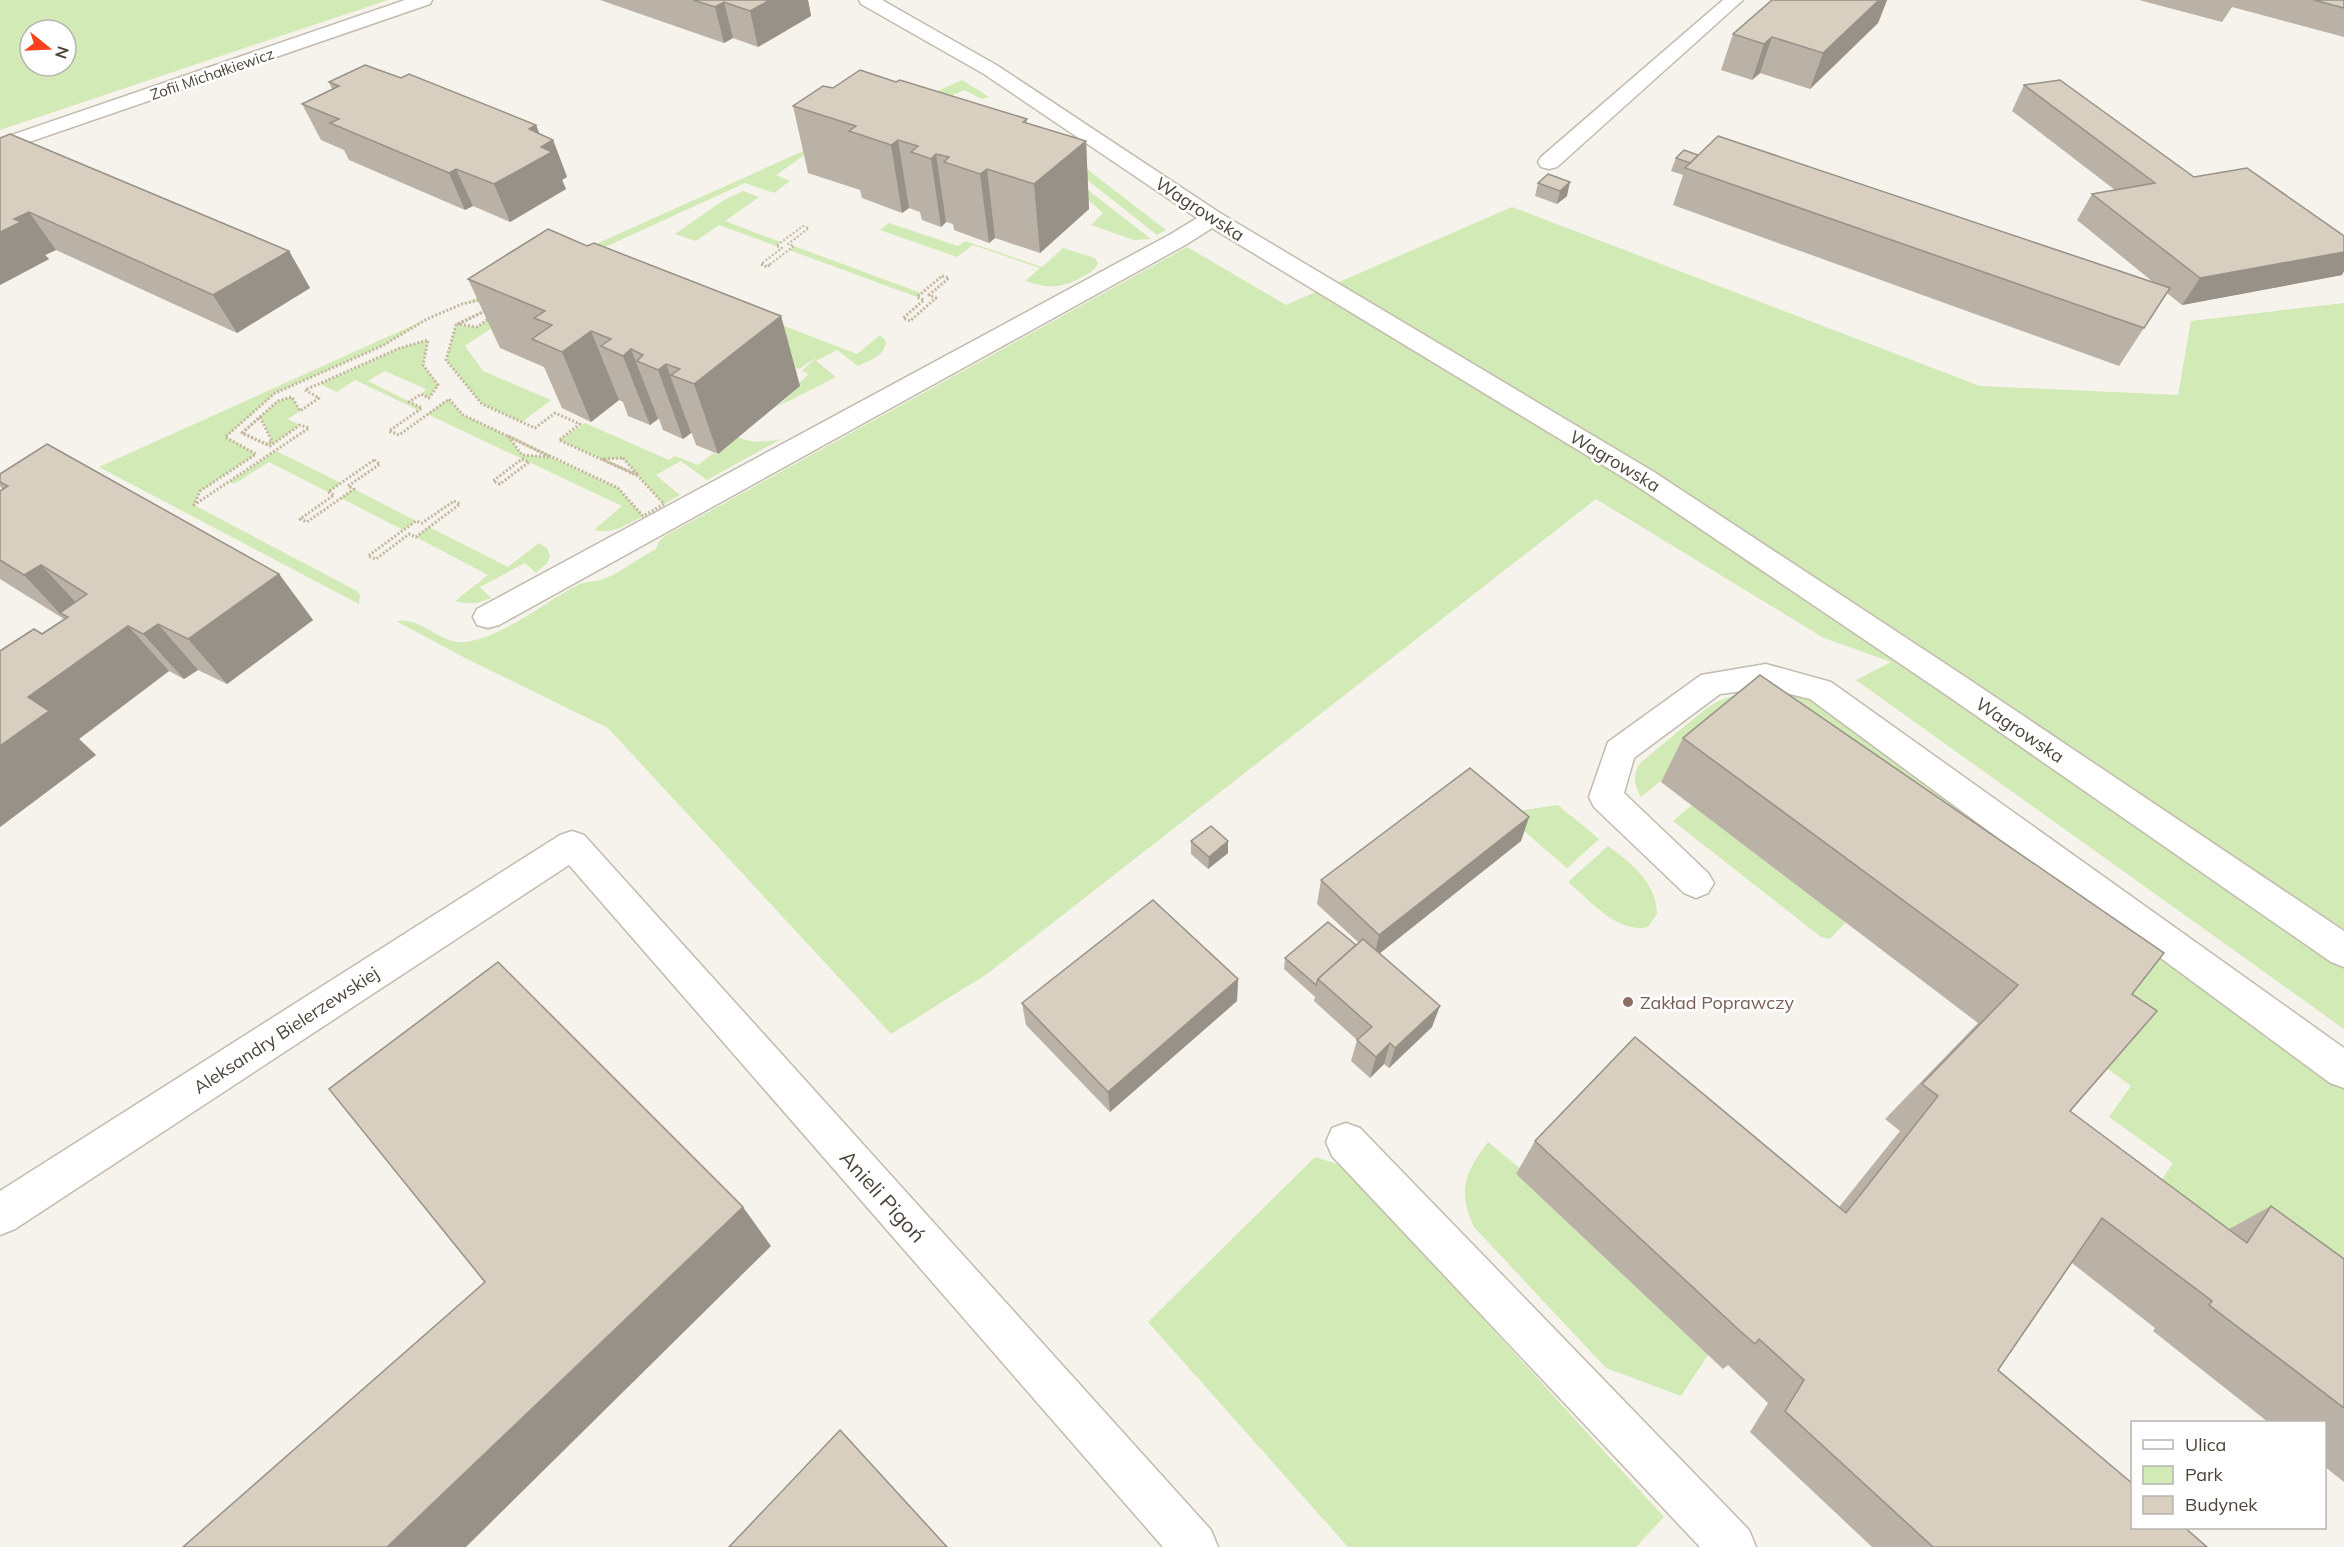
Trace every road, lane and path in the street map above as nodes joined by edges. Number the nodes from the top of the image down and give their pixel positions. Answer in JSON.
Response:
{"nodes":[{"id":1,"x":423,"y":0,"type":"edge"},
{"id":2,"x":868,"y":0,"type":"edge"},
{"id":3,"x":1734,"y":0,"type":"edge"},
{"id":4,"x":0,"y":146,"type":"edge"},
{"id":5,"x":1549,"y":162,"type":"dead end"},
{"id":6,"x":1212,"y":218,"type":"junction"},
{"id":7,"x":809,"y":228,"type":"joint"},
{"id":8,"x":942,"y":276,"type":"joint"},
{"id":9,"x":533,"y":287,"type":"junction"},
{"id":10,"x":458,"y":324,"type":"junction"},
{"id":11,"x":260,"y":417,"type":"junction"},
{"id":12,"x":508,"y":436,"type":"junction"},
{"id":13,"x":266,"y":444,"type":"junction"},
{"id":14,"x":522,"y":459,"type":"joint"},
{"id":15,"x":602,"y":459,"type":"junction"},
{"id":16,"x":374,"y":460,"type":"joint"},
{"id":17,"x":422,"y":523,"type":"joint"},
{"id":18,"x":488,"y":617,"type":"dead end"},
{"id":19,"x":572,"y":845,"type":"joint"},
{"id":20,"x":1696,"y":884,"type":"dead end"},
{"id":21,"x":2344,"y":951,"type":"edge"},
{"id":22,"x":2344,"y":1070,"type":"edge"},
{"id":23,"x":1346,"y":1142,"type":"dead end"},
{"id":24,"x":0,"y":1215,"type":"edge"},
{"id":25,"x":1194,"y":1547,"type":"edge"},
{"id":26,"x":1732,"y":1547,"type":"edge"}],
"edges":[{"from":1,"to":4,"type":"street","name":"Zofii Michałkiewicz"},
{"from":2,"to":6,"type":"street","name":"Wagrowska"},
{"from":3,"to":5,"type":"street"},
{"from":6,"to":18,"type":"street"},
{"from":6,"to":21,"type":"street","name":"Wagrowska"},
{"from":7,"to":7,"type":"path"},
{"from":8,"to":8,"type":"path"},
{"from":9,"to":10,"type":"path"},
{"from":9,"to":10,"type":"path"},
{"from":9,"to":13,"type":"path"},
{"from":10,"to":15,"type":"path"},
{"from":11,"to":12,"type":"path"},
{"from":11,"to":13,"type":"path"},
{"from":11,"to":13,"type":"path"},
{"from":12,"to":12,"type":"path"},
{"from":12,"to":15,"type":"path"},
{"from":14,"to":14,"type":"path"},
{"from":15,"to":15,"type":"path"},
{"from":16,"to":16,"type":"path"},
{"from":17,"to":17,"type":"path"},
{"from":19,"to":24,"type":"street","name":"Aleksandry Bielerzewskiej"},
{"from":19,"to":25,"type":"street","name":"Anieli Pigoń"},
{"from":20,"to":22,"type":"street"},
{"from":23,"to":26,"type":"street"}]}
